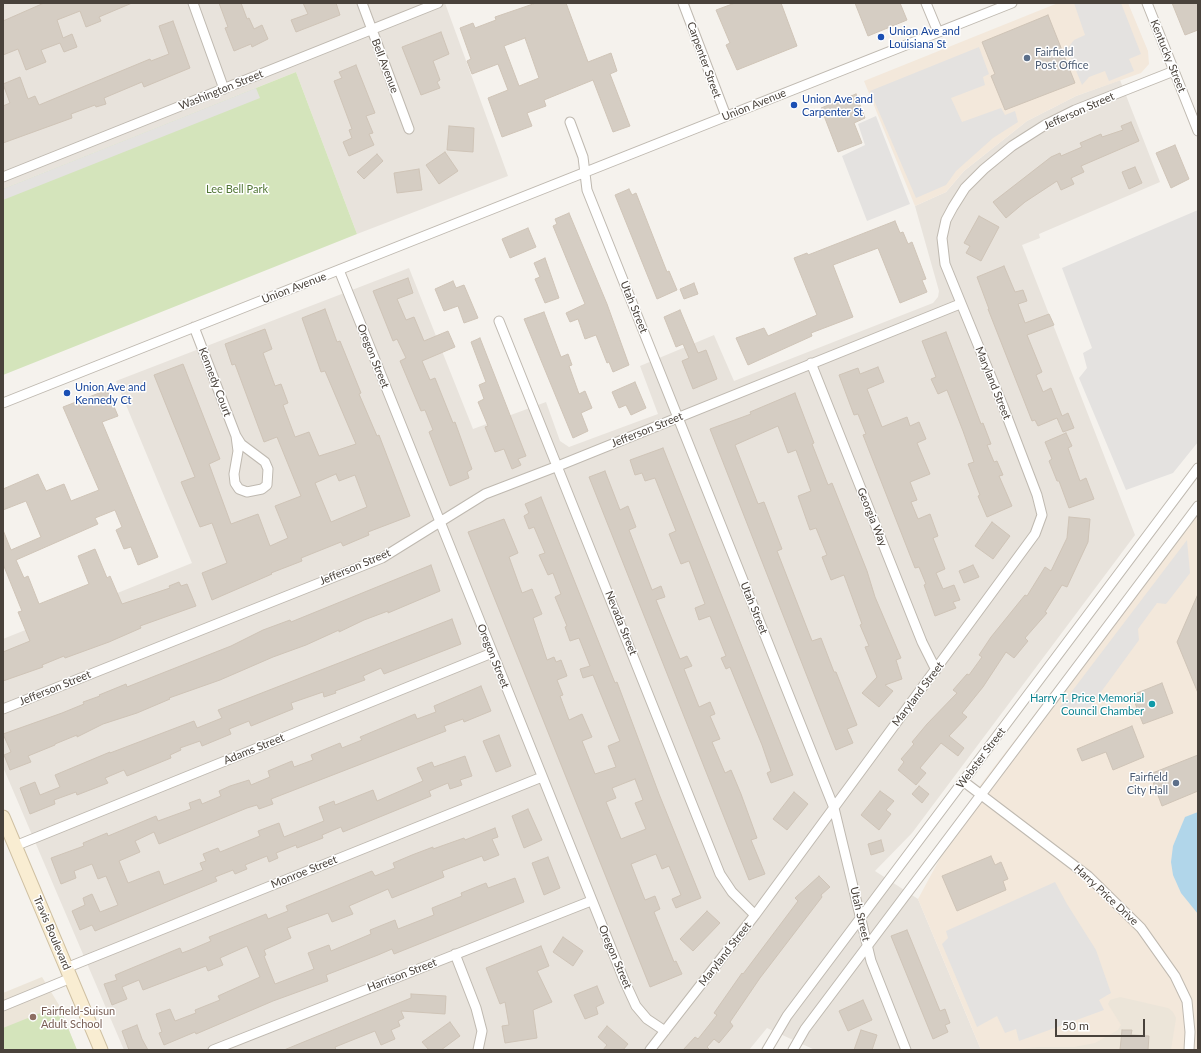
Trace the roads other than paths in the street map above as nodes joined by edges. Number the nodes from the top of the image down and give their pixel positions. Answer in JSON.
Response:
{"nodes":[{"id":1,"x":192,"y":3,"type":"edge"},
{"id":2,"x":362,"y":3,"type":"edge"},
{"id":3,"x":438,"y":3,"type":"edge"},
{"id":4,"x":684,"y":3,"type":"edge"},
{"id":5,"x":926,"y":3,"type":"edge"},
{"id":6,"x":1012,"y":3,"type":"edge"},
{"id":7,"x":1148,"y":3,"type":"edge"},
{"id":8,"x":372,"y":29,"type":"junction"},
{"id":9,"x":938,"y":32,"type":"junction"},
{"id":10,"x":1174,"y":71,"type":"junction"},
{"id":11,"x":224,"y":89,"type":"junction"},
{"id":12,"x":726,"y":116,"type":"junction"},
{"id":13,"x":570,"y":122,"type":"dead end"},
{"id":14,"x":409,"y":129,"type":"dead end"},
{"id":15,"x":1198,"y":131,"type":"edge"},
{"id":16,"x":585,"y":172,"type":"junction"},
{"id":17,"x":3,"y":177,"type":"edge"},
{"id":18,"x":339,"y":270,"type":"junction"},
{"id":19,"x":960,"y":304,"type":"junction"},
{"id":20,"x":500,"y":321,"type":"dead end"},
{"id":21,"x":194,"y":327,"type":"junction"},
{"id":22,"x":811,"y":363,"type":"junction"},
{"id":23,"x":3,"y":403,"type":"edge"},
{"id":24,"x":678,"y":418,"type":"junction"},
{"id":25,"x":236,"y":436,"type":"junction"},
{"id":26,"x":558,"y":466,"type":"junction"},
{"id":27,"x":1198,"y":468,"type":"edge"},
{"id":28,"x":1198,"y":506,"type":"edge"},
{"id":29,"x":440,"y":523,"type":"junction"},
{"id":30,"x":492,"y":653,"type":"junction"},
{"id":31,"x":936,"y":670,"type":"junction"},
{"id":32,"x":3,"y":709,"type":"edge"},
{"id":33,"x":542,"y":777,"type":"junction"},
{"id":34,"x":963,"y":780,"type":"junction"},
{"id":35,"x":981,"y":795,"type":"junction"},
{"id":36,"x":834,"y":808,"type":"junction"},
{"id":37,"x":3,"y":817,"type":"edge"},
{"id":38,"x":15,"y":846,"type":"junction"},
{"id":39,"x":591,"y":901,"type":"junction"},
{"id":40,"x":755,"y":915,"type":"junction"},
{"id":41,"x":861,"y":918,"type":"junction"},
{"id":42,"x":868,"y":947,"type":"junction"},
{"id":43,"x":455,"y":954,"type":"junction"},
{"id":44,"x":69,"y":973,"type":"junction"},
{"id":45,"x":3,"y":1006,"type":"edge"},
{"id":46,"x":665,"y":1031,"type":"junction"},
{"id":47,"x":101,"y":1050,"type":"edge"},
{"id":48,"x":213,"y":1050,"type":"edge"},
{"id":49,"x":478,"y":1050,"type":"edge"},
{"id":50,"x":650,"y":1050,"type":"edge"},
{"id":51,"x":767,"y":1050,"type":"edge"},
{"id":52,"x":792,"y":1050,"type":"edge"},
{"id":53,"x":906,"y":1050,"type":"edge"},
{"id":54,"x":1189,"y":1050,"type":"edge"}],
"edges":[{"from":1,"to":11,"type":"street"},
{"from":2,"to":8,"type":"street","name":"Bell Avenue"},
{"from":3,"to":8,"type":"street","name":"Washington Street"},
{"from":4,"to":12,"type":"street","name":"Carpenter Street"},
{"from":5,"to":9,"type":"street"},
{"from":6,"to":9,"type":"street","name":"Union Avenue"},
{"from":7,"to":10,"type":"street","name":"Kentucky Street"},
{"from":8,"to":11,"type":"street","name":"Washington Street"},
{"from":8,"to":14,"type":"street","name":"Bell Avenue"},
{"from":9,"to":12,"type":"street","name":"Union Avenue"},
{"from":10,"to":15,"type":"street","name":"Kentucky Street"},
{"from":10,"to":19,"type":"street","name":"Jefferson Street"},
{"from":11,"to":17,"type":"street","name":"Washington Street"},
{"from":12,"to":16,"type":"street","name":"Union Avenue"},
{"from":13,"to":16,"type":"street"},
{"from":16,"to":18,"type":"street","name":"Union Avenue"},
{"from":16,"to":24,"type":"street","name":"Utah Street"},
{"from":18,"to":21,"type":"street","name":"Union Avenue"},
{"from":18,"to":29,"type":"street","name":"Oregon Street"},
{"from":19,"to":22,"type":"street","name":"Jefferson Street"},
{"from":19,"to":31,"type":"street","name":"Maryland Street"},
{"from":20,"to":26,"type":"street","name":"Nevada Street"},
{"from":21,"to":23,"type":"street","name":"Union Avenue"},
{"from":21,"to":25,"type":"street","name":"Kennedy Court"},
{"from":22,"to":24,"type":"street","name":"Jefferson Street"},
{"from":22,"to":31,"type":"street","name":"Georgia Way"},
{"from":24,"to":26,"type":"street","name":"Jefferson Street"},
{"from":24,"to":36,"type":"street","name":"Utah Street"},
{"from":25,"to":25,"type":"street","name":"Kennedy Court"},
{"from":26,"to":29,"type":"street","name":"Jefferson Street"},
{"from":26,"to":40,"type":"street","name":"Nevada Street"},
{"from":27,"to":34,"type":"street","name":"Webster Street"},
{"from":28,"to":35,"type":"street","name":"Webster Street"},
{"from":29,"to":30,"type":"street","name":"Oregon Street"},
{"from":29,"to":32,"type":"street","name":"Jefferson Street"},
{"from":30,"to":33,"type":"street","name":"Oregon Street"},
{"from":30,"to":38,"type":"street","name":"Adams Street"},
{"from":31,"to":36,"type":"street","name":"Maryland Street"},
{"from":33,"to":39,"type":"street","name":"Oregon Street"},
{"from":33,"to":44,"type":"street","name":"Monroe Street"},
{"from":34,"to":35,"type":"street","name":"Harry Price Drive"},
{"from":34,"to":41,"type":"street","name":"Webster Street"},
{"from":35,"to":42,"type":"street","name":"Webster Street"},
{"from":35,"to":54,"type":"street","name":"Harry Price Drive"},
{"from":36,"to":40,"type":"street","name":"Maryland Street"},
{"from":36,"to":41,"type":"street","name":"Utah Street"},
{"from":37,"to":38,"type":"main road","name":"Travis Boulevard"},
{"from":38,"to":44,"type":"main road","name":"Travis Boulevard"},
{"from":39,"to":43,"type":"street","name":"Harrison Street"},
{"from":39,"to":46,"type":"street","name":"Oregon Street"},
{"from":40,"to":46,"type":"street","name":"Maryland Street"},
{"from":41,"to":42,"type":"street","name":"Utah Street"},
{"from":41,"to":51,"type":"street","name":"Webster Street"},
{"from":42,"to":52,"type":"street","name":"Webster Street"},
{"from":42,"to":53,"type":"street","name":"Utah Street"},
{"from":43,"to":48,"type":"street","name":"Harrison Street"},
{"from":43,"to":49,"type":"street"},
{"from":44,"to":45,"type":"street","name":"Monroe Street"},
{"from":44,"to":47,"type":"main road","name":"Travis Boulevard"},
{"from":46,"to":50,"type":"street","name":"Maryland Street"}]}
